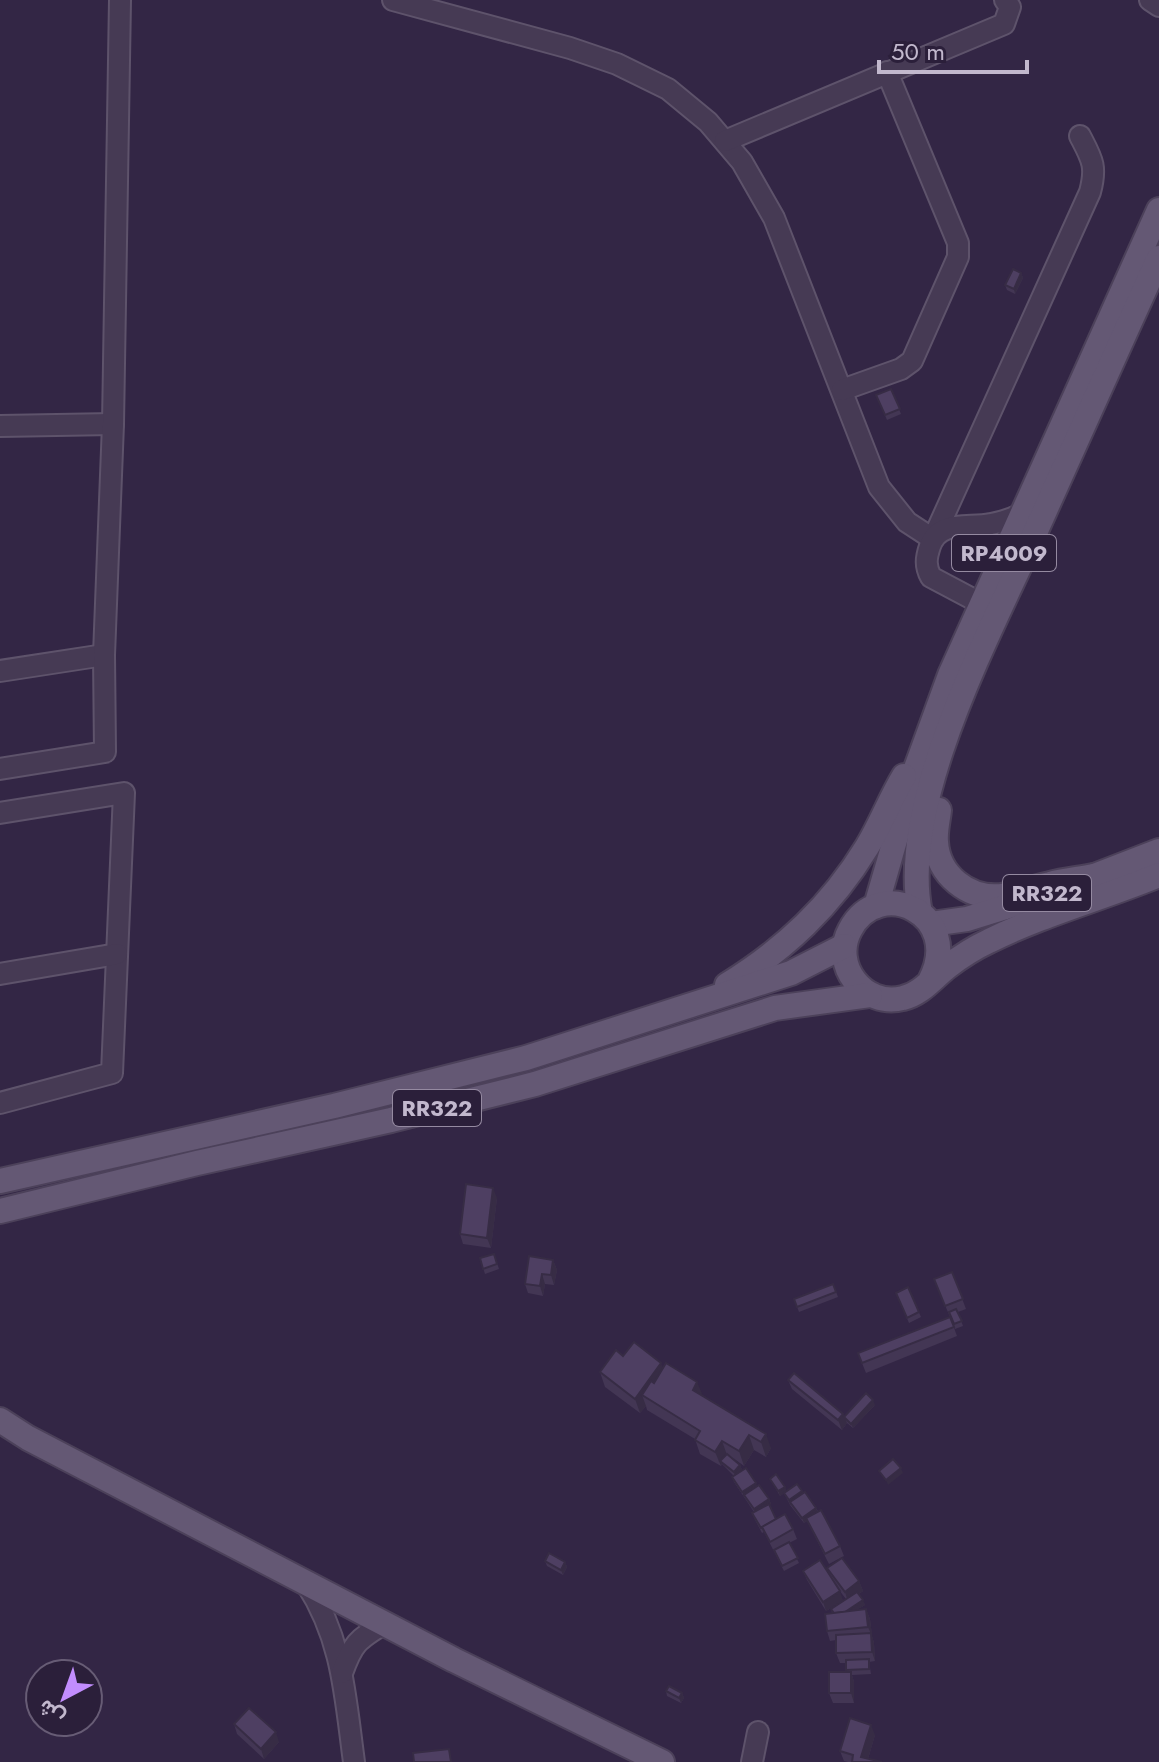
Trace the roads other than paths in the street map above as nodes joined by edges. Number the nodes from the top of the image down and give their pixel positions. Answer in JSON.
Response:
{"nodes":[{"id":1,"x":120,"y":0,"type":"edge"},
{"id":2,"x":393,"y":0,"type":"edge"},
{"id":3,"x":1005,"y":0,"type":"edge"},
{"id":4,"x":1150,"y":0,"type":"edge"},
{"id":5,"x":1159,"y":6,"type":"edge"},
{"id":6,"x":887,"y":72,"type":"junction"},
{"id":7,"x":1080,"y":136,"type":"dead end"},
{"id":8,"x":725,"y":141,"type":"junction"},
{"id":9,"x":1159,"y":210,"type":"edge"},
{"id":10,"x":1159,"y":258,"type":"edge"},
{"id":11,"x":842,"y":390,"type":"junction"},
{"id":12,"x":113,"y":424,"type":"junction"},
{"id":13,"x":0,"y":426,"type":"edge"},
{"id":14,"x":1021,"y":514,"type":"junction"},
{"id":15,"x":933,"y":539,"type":"junction"},
{"id":16,"x":982,"y":604,"type":"junction"},
{"id":17,"x":104,"y":655,"type":"junction"},
{"id":18,"x":0,"y":671,"type":"edge"},
{"id":19,"x":935,"y":745,"type":"junction"},
{"id":20,"x":0,"y":769,"type":"edge"},
{"id":21,"x":0,"y":813,"type":"edge"},
{"id":22,"x":1159,"y":851,"type":"edge"},
{"id":23,"x":1159,"y":875,"type":"edge"},
{"id":24,"x":1094,"y":876,"type":"junction"},
{"id":25,"x":876,"y":906,"type":"junction"},
{"id":26,"x":926,"y":919,"type":"junction"},
{"id":27,"x":844,"y":946,"type":"junction"},
{"id":28,"x":117,"y":954,"type":"junction"},
{"id":29,"x":0,"y":974,"type":"edge"},
{"id":30,"x":930,"y":981,"type":"junction"},
{"id":31,"x":870,"y":995,"type":"junction"},
{"id":32,"x":680,"y":1010,"type":"junction"},
{"id":33,"x":1,"y":1098,"type":"edge"},
{"id":34,"x":0,"y":1181,"type":"edge"},
{"id":35,"x":0,"y":1211,"type":"edge"},
{"id":36,"x":0,"y":1420,"type":"edge"},
{"id":37,"x":306,"y":1583,"type":"junction"},
{"id":38,"x":385,"y":1623,"type":"junction"},
{"id":39,"x":342,"y":1673,"type":"junction"},
{"id":40,"x":758,"y":1732,"type":"dead end"},
{"id":41,"x":354,"y":1762,"type":"edge"},
{"id":42,"x":662,"y":1762,"type":"edge"},
{"id":43,"x":752,"y":1762,"type":"edge"}],
"edges":[{"from":1,"to":12,"type":"street"},
{"from":2,"to":8,"type":"street"},
{"from":3,"to":6,"type":"street"},
{"from":4,"to":5,"type":"street"},
{"from":6,"to":8,"type":"street"},
{"from":6,"to":11,"type":"street"},
{"from":7,"to":15,"type":"street"},
{"from":8,"to":11,"type":"street"},
{"from":9,"to":14,"type":"main road","number":"RP4009"},
{"from":10,"to":19,"type":"main road","number":"RP4009"},
{"from":11,"to":15,"type":"street"},
{"from":12,"to":13,"type":"street"},
{"from":12,"to":17,"type":"street"},
{"from":14,"to":15,"type":"street"},
{"from":14,"to":16,"type":"main road","number":"RP4009"},
{"from":15,"to":16,"type":"street"},
{"from":16,"to":19,"type":"main road","number":"RP4009"},
{"from":17,"to":18,"type":"street"},
{"from":17,"to":20,"type":"street"},
{"from":19,"to":24,"type":"main road"},
{"from":19,"to":25,"type":"main road","number":"RP4009"},
{"from":19,"to":26,"type":"main road","number":"RP4009"},
{"from":19,"to":32,"type":"main road"},
{"from":21,"to":28,"type":"street"},
{"from":22,"to":24,"type":"main road","number":"RR322"},
{"from":23,"to":30,"type":"main road","number":"RR322"},
{"from":24,"to":26,"type":"main road","number":"RR322"},
{"from":25,"to":26,"type":"main road","number":"RR322"},
{"from":25,"to":27,"type":"main road","number":"RR322"},
{"from":26,"to":30,"type":"main road"},
{"from":27,"to":31,"type":"main road"},
{"from":27,"to":32,"type":"main road","number":"RR322"},
{"from":28,"to":29,"type":"street"},
{"from":28,"to":33,"type":"street"},
{"from":30,"to":31,"type":"main road","number":"RR322"},
{"from":31,"to":35,"type":"main road","number":"RR322"},
{"from":32,"to":34,"type":"main road","number":"RR322"},
{"from":36,"to":37,"type":"main road"},
{"from":37,"to":38,"type":"main road"},
{"from":37,"to":39,"type":"street"},
{"from":38,"to":39,"type":"street"},
{"from":38,"to":42,"type":"main road"},
{"from":39,"to":41,"type":"street"},
{"from":40,"to":43,"type":"street"}]}
